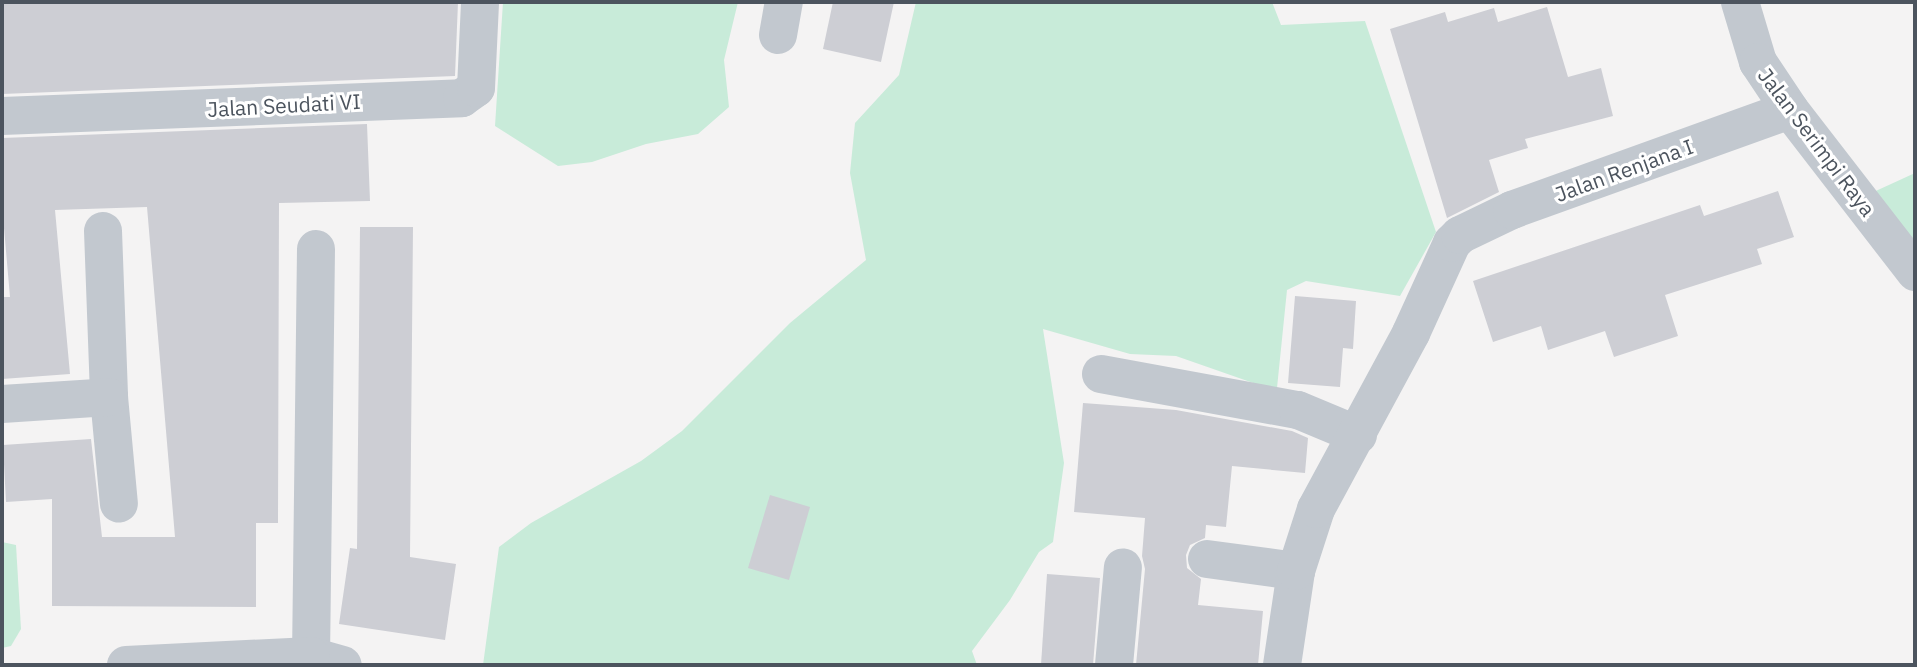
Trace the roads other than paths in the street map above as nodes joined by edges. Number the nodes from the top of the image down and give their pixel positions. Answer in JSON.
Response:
{"nodes":[{"id":1,"x":480,"y":2,"type":"edge"},
{"id":2,"x":1740,"y":2,"type":"edge"},
{"id":3,"x":1790,"y":110,"type":"junction"},
{"id":4,"x":2,"y":116,"type":"edge"},
{"id":5,"x":103,"y":231,"type":"dead end"},
{"id":6,"x":316,"y":249,"type":"dead end"},
{"id":7,"x":1915,"y":272,"type":"edge"},
{"id":8,"x":1101,"y":374,"type":"dead end"},
{"id":9,"x":109,"y":397,"type":"junction"},
{"id":10,"x":2,"y":404,"type":"edge"},
{"id":11,"x":1358,"y":435,"type":"junction"},
{"id":12,"x":119,"y":504,"type":"dead end"},
{"id":13,"x":1207,"y":559,"type":"dead end"},
{"id":14,"x":1123,"y":567,"type":"dead end"},
{"id":15,"x":1296,"y":571,"type":"junction"},
{"id":16,"x":327,"y":661,"type":"edge"},
{"id":17,"x":126,"y":665,"type":"edge"},
{"id":18,"x":1114,"y":665,"type":"edge"},
{"id":19,"x":1282,"y":665,"type":"edge"}],
"edges":[{"from":1,"to":4,"type":"street","name":"Jalan Seudati VI"},
{"from":2,"to":3,"type":"street","name":"Jalan Serimpi Raya"},
{"from":3,"to":7,"type":"street","name":"Jalan Serimpi Raya"},
{"from":3,"to":11,"type":"street","name":"Jalan Renjana I"},
{"from":5,"to":9,"type":"street"},
{"from":6,"to":16,"type":"street"},
{"from":8,"to":11,"type":"street"},
{"from":9,"to":10,"type":"street"},
{"from":9,"to":12,"type":"street"},
{"from":11,"to":15,"type":"street"},
{"from":13,"to":15,"type":"street"},
{"from":14,"to":18,"type":"street"},
{"from":15,"to":19,"type":"street"},
{"from":16,"to":17,"type":"street"}]}
